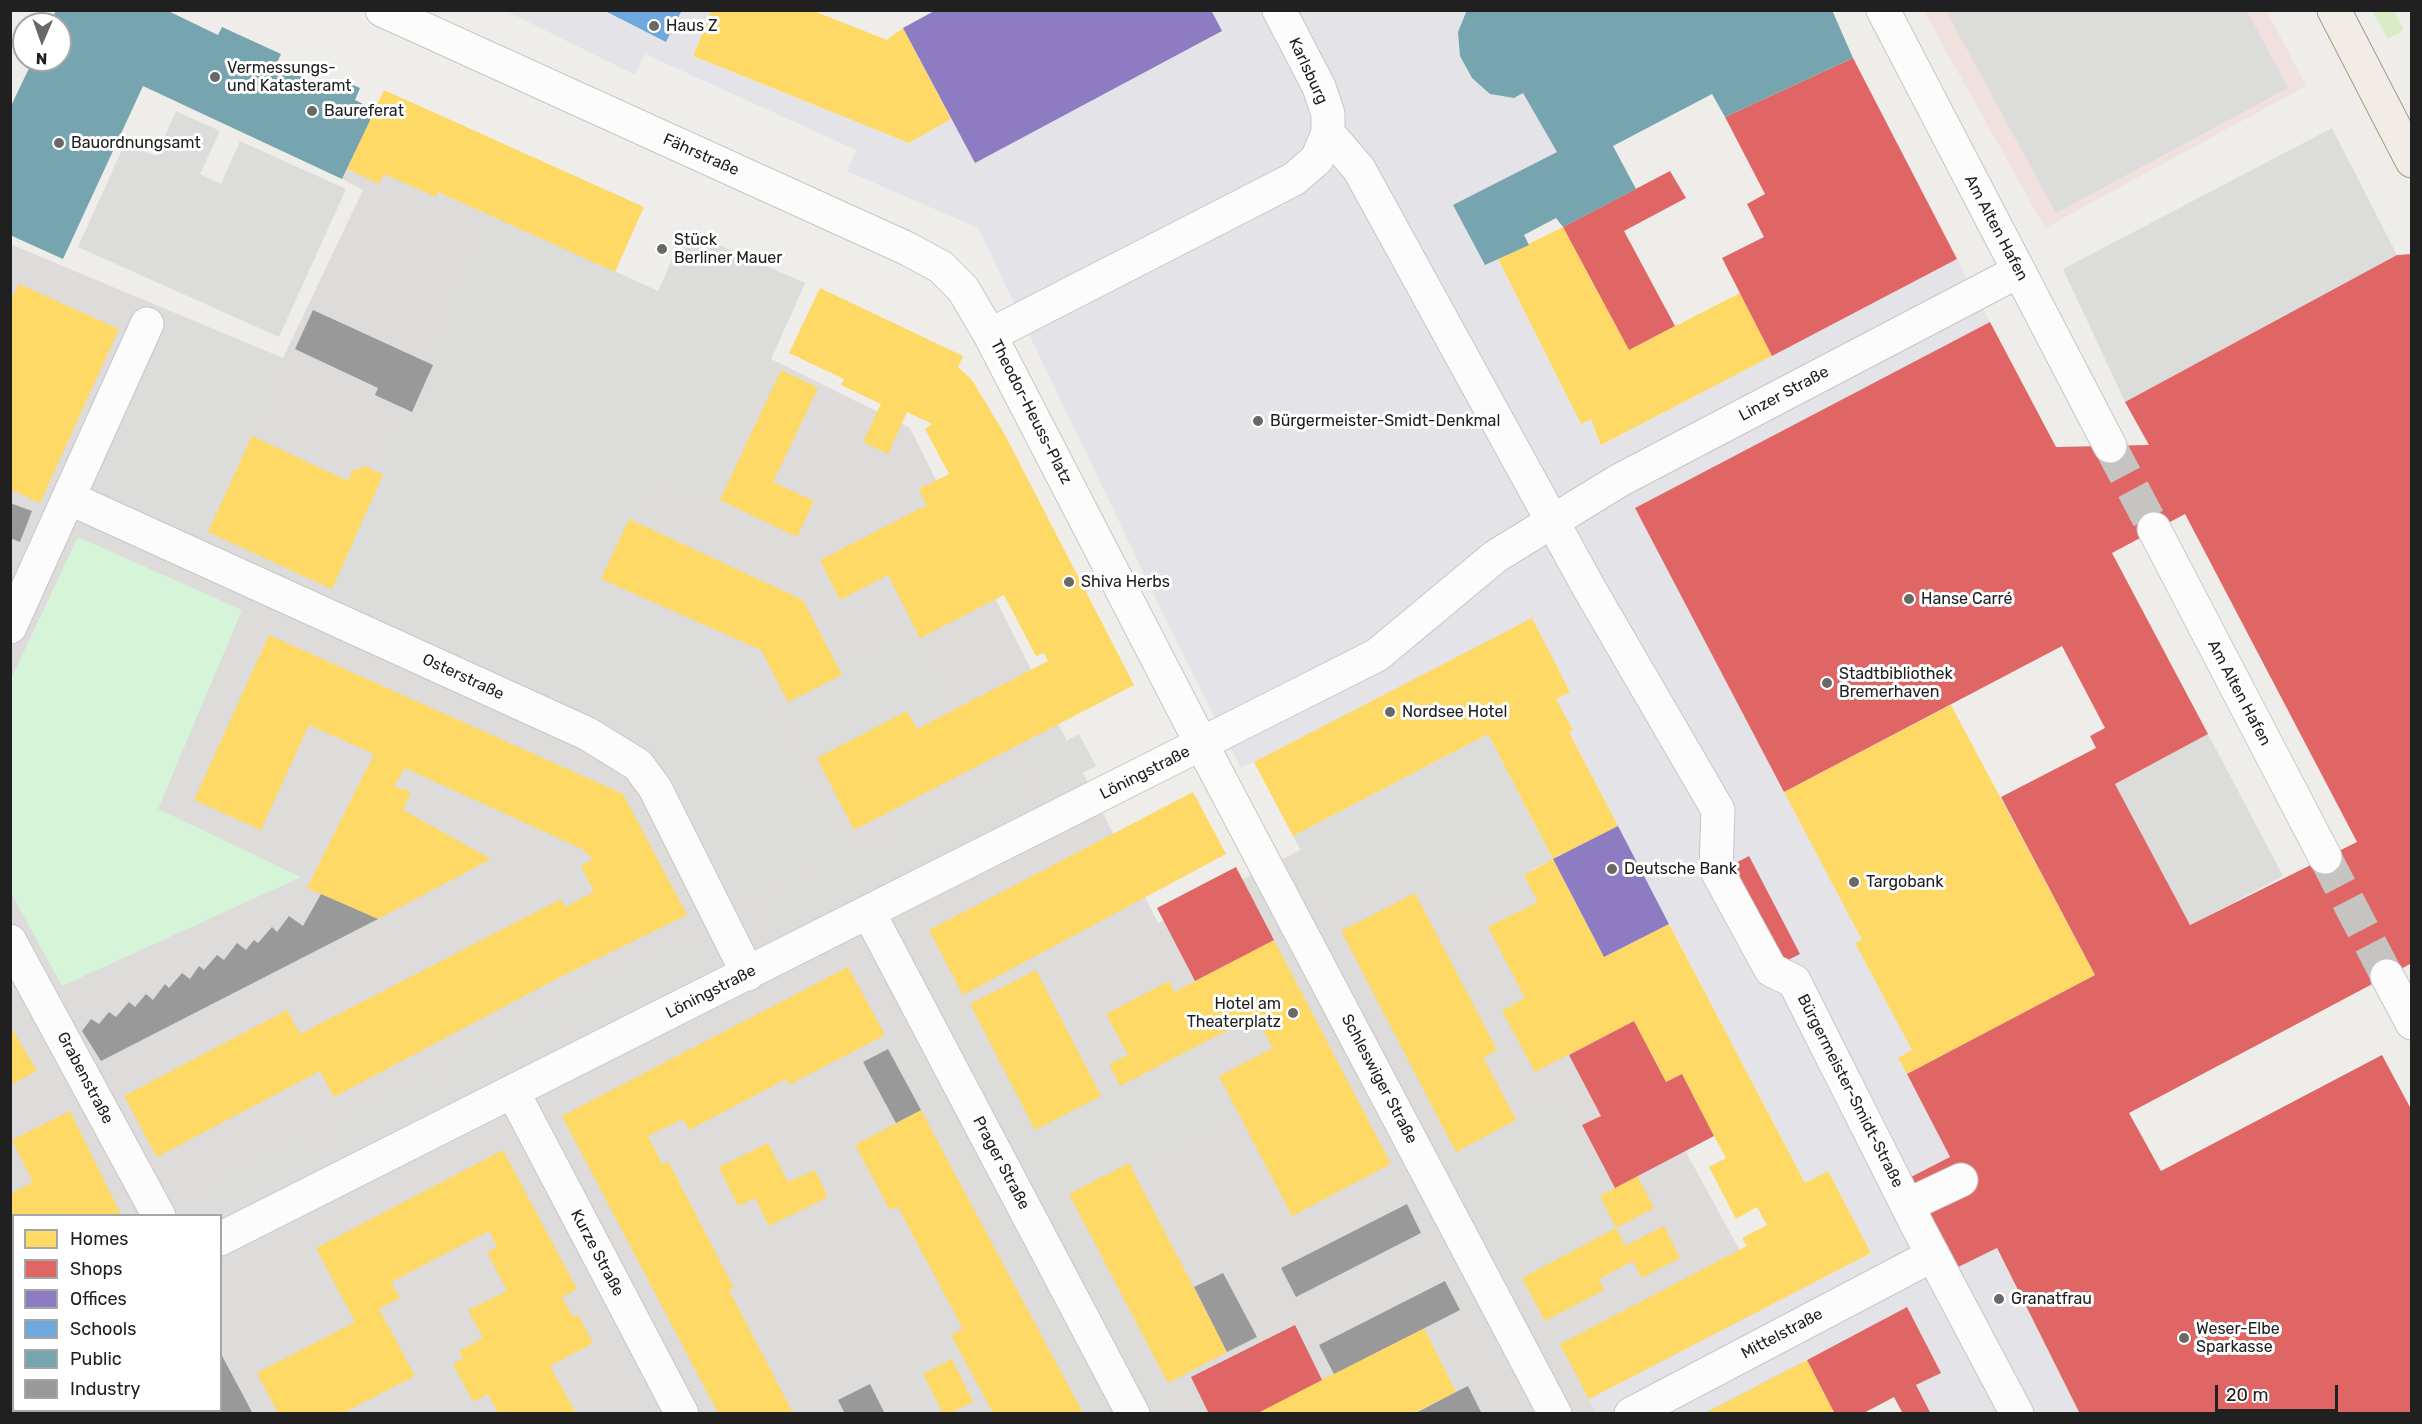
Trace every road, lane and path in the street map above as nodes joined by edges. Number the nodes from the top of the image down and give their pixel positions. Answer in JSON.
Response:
{"nodes":[{"id":1,"x":382,"y":10,"type":"edge"},
{"id":2,"x":1279,"y":10,"type":"edge"},
{"id":3,"x":1883,"y":10,"type":"edge"},
{"id":4,"x":2334,"y":10,"type":"edge"},
{"id":5,"x":1328,"y":134,"type":"junction"},
{"id":6,"x":2412,"y":161,"type":"edge"},
{"id":7,"x":2019,"y":271,"type":"junction"},
{"id":8,"x":147,"y":324,"type":"dead end"},
{"id":9,"x":990,"y":335,"type":"junction"},
{"id":10,"x":2110,"y":446,"type":"tunnel mouth"},
{"id":11,"x":69,"y":498,"type":"junction"},
{"id":12,"x":1553,"y":522,"type":"junction"},
{"id":13,"x":2154,"y":529,"type":"tunnel mouth"},
{"id":14,"x":10,"y":627,"type":"edge"},
{"id":15,"x":1202,"y":745,"type":"junction"},
{"id":16,"x":2325,"y":857,"type":"tunnel mouth"},
{"id":17,"x":869,"y":913,"type":"junction"},
{"id":18,"x":10,"y":941,"type":"edge"},
{"id":19,"x":748,"y":974,"type":"junction"},
{"id":20,"x":2387,"y":976,"type":"tunnel mouth"},
{"id":21,"x":2412,"y":1023,"type":"edge"},
{"id":22,"x":513,"y":1092,"type":"junction"},
{"id":23,"x":1961,"y":1180,"type":"dead end"},
{"id":24,"x":1908,"y":1205,"type":"junction"},
{"id":25,"x":158,"y":1214,"type":"edge"},
{"id":26,"x":222,"y":1238,"type":"edge"},
{"id":27,"x":1933,"y":1255,"type":"junction"},
{"id":28,"x":682,"y":1413,"type":"edge"},
{"id":29,"x":1133,"y":1413,"type":"edge"},
{"id":30,"x":1555,"y":1413,"type":"edge"},
{"id":31,"x":1631,"y":1413,"type":"edge"},
{"id":32,"x":2017,"y":1413,"type":"edge"}],
"edges":[{"from":1,"to":9,"type":"street","name":"Fährstraße"},
{"from":2,"to":5,"type":"street","name":"Karlsburg"},
{"from":3,"to":7,"type":"street","name":"Am Alten Hafen"},
{"from":4,"to":6,"type":"main road"},
{"from":5,"to":9,"type":"street","name":"Theodor-Heuss-Platz"},
{"from":5,"to":12,"type":"street"},
{"from":7,"to":10,"type":"street","name":"Am Alten Hafen"},
{"from":7,"to":12,"type":"street","name":"Linzer Straße"},
{"from":8,"to":11,"type":"street"},
{"from":9,"to":15,"type":"street","name":"Theodor-Heuss-Platz"},
{"from":11,"to":14,"type":"street"},
{"from":11,"to":19,"type":"street","name":"Osterstraße"},
{"from":12,"to":15,"type":"street"},
{"from":12,"to":24,"type":"street","name":"Bürgermeister-Smidt-Straße"},
{"from":13,"to":16,"type":"street","name":"Am Alten Hafen"},
{"from":15,"to":17,"type":"street","name":"Löningstraße"},
{"from":15,"to":30,"type":"street","name":"Schleswiger Straße"},
{"from":17,"to":19,"type":"street","name":"Löningstraße"},
{"from":17,"to":29,"type":"street","name":"Prager Straße"},
{"from":18,"to":25,"type":"street","name":"Grabenstraße"},
{"from":19,"to":22,"type":"street","name":"Löningstraße"},
{"from":20,"to":21,"type":"street"},
{"from":22,"to":26,"type":"street","name":"Löningstraße"},
{"from":22,"to":28,"type":"street","name":"Kurze Straße"},
{"from":23,"to":24,"type":"street"},
{"from":24,"to":27,"type":"street","name":"Bürgermeister-Smidt-Straße"},
{"from":27,"to":31,"type":"street","name":"Mittelstraße"},
{"from":27,"to":32,"type":"street","name":"Bürgermeister-Smidt-Straße"}]}
